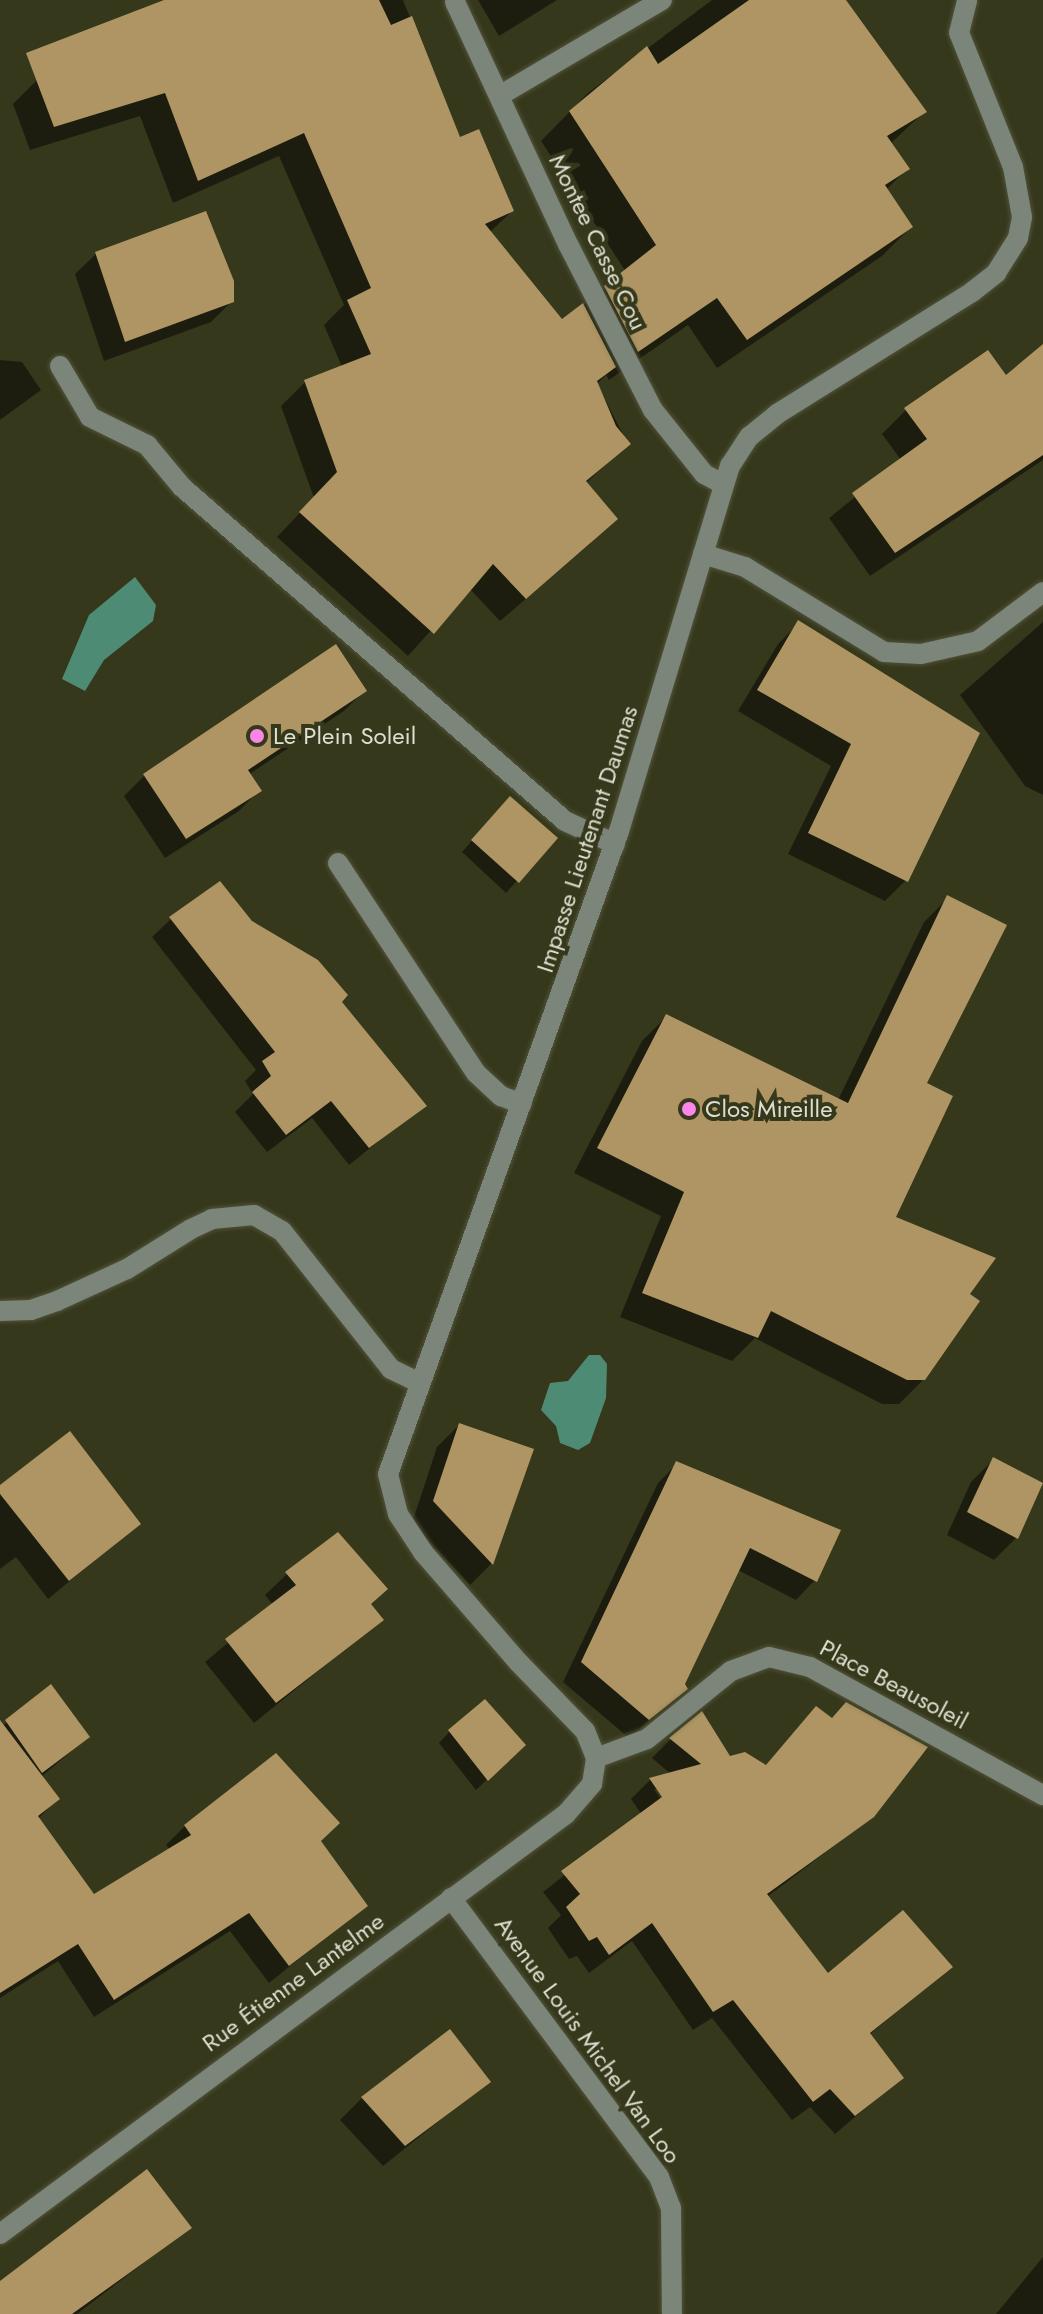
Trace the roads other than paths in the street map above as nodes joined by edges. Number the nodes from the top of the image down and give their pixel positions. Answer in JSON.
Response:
{"nodes":[{"id":1,"x":662,"y":0,"type":"edge"},
{"id":2,"x":967,"y":0,"type":"edge"},
{"id":3,"x":455,"y":2,"type":"dead end"},
{"id":4,"x":499,"y":96,"type":"junction"},
{"id":5,"x":60,"y":366,"type":"dead end"},
{"id":6,"x":723,"y":484,"type":"junction"},
{"id":7,"x":703,"y":554,"type":"junction"},
{"id":8,"x":1043,"y":592,"type":"edge"},
{"id":9,"x":615,"y":844,"type":"junction"},
{"id":10,"x":338,"y":863,"type":"dead end"},
{"id":11,"x":522,"y":1104,"type":"junction"},
{"id":12,"x":0,"y":1311,"type":"edge"},
{"id":13,"x":420,"y":1383,"type":"junction"},
{"id":14,"x":596,"y":1758,"type":"junction"},
{"id":15,"x":1043,"y":1795,"type":"edge"},
{"id":16,"x":451,"y":1898,"type":"junction"},
{"id":17,"x":0,"y":2233,"type":"edge"},
{"id":18,"x":672,"y":2314,"type":"edge"}],
"edges":[{"from":1,"to":4,"type":"street"},
{"from":2,"to":6,"type":"street","name":"Impasse Lieutenant Daumas"},
{"from":3,"to":4,"type":"street","name":"Montee Casse Cou"},
{"from":4,"to":6,"type":"street","name":"Montee Casse Cou"},
{"from":5,"to":9,"type":"street"},
{"from":6,"to":7,"type":"street","name":"Impasse Lieutenant Daumas"},
{"from":7,"to":8,"type":"street"},
{"from":7,"to":9,"type":"street","name":"Impasse Lieutenant Daumas"},
{"from":9,"to":11,"type":"street","name":"Impasse Lieutenant Daumas"},
{"from":10,"to":11,"type":"street"},
{"from":11,"to":13,"type":"street","name":"Impasse Lieutenant Daumas"},
{"from":12,"to":13,"type":"street"},
{"from":13,"to":14,"type":"street","name":"Impasse Lieutenant Daumas"},
{"from":14,"to":15,"type":"street","name":"Place Beausoleil"},
{"from":14,"to":16,"type":"street","name":"Rue Étienne Lantelme"},
{"from":16,"to":17,"type":"street","name":"Rue Étienne Lantelme"},
{"from":16,"to":18,"type":"street","name":"Avenue Louis Michel Van Loo"}]}
